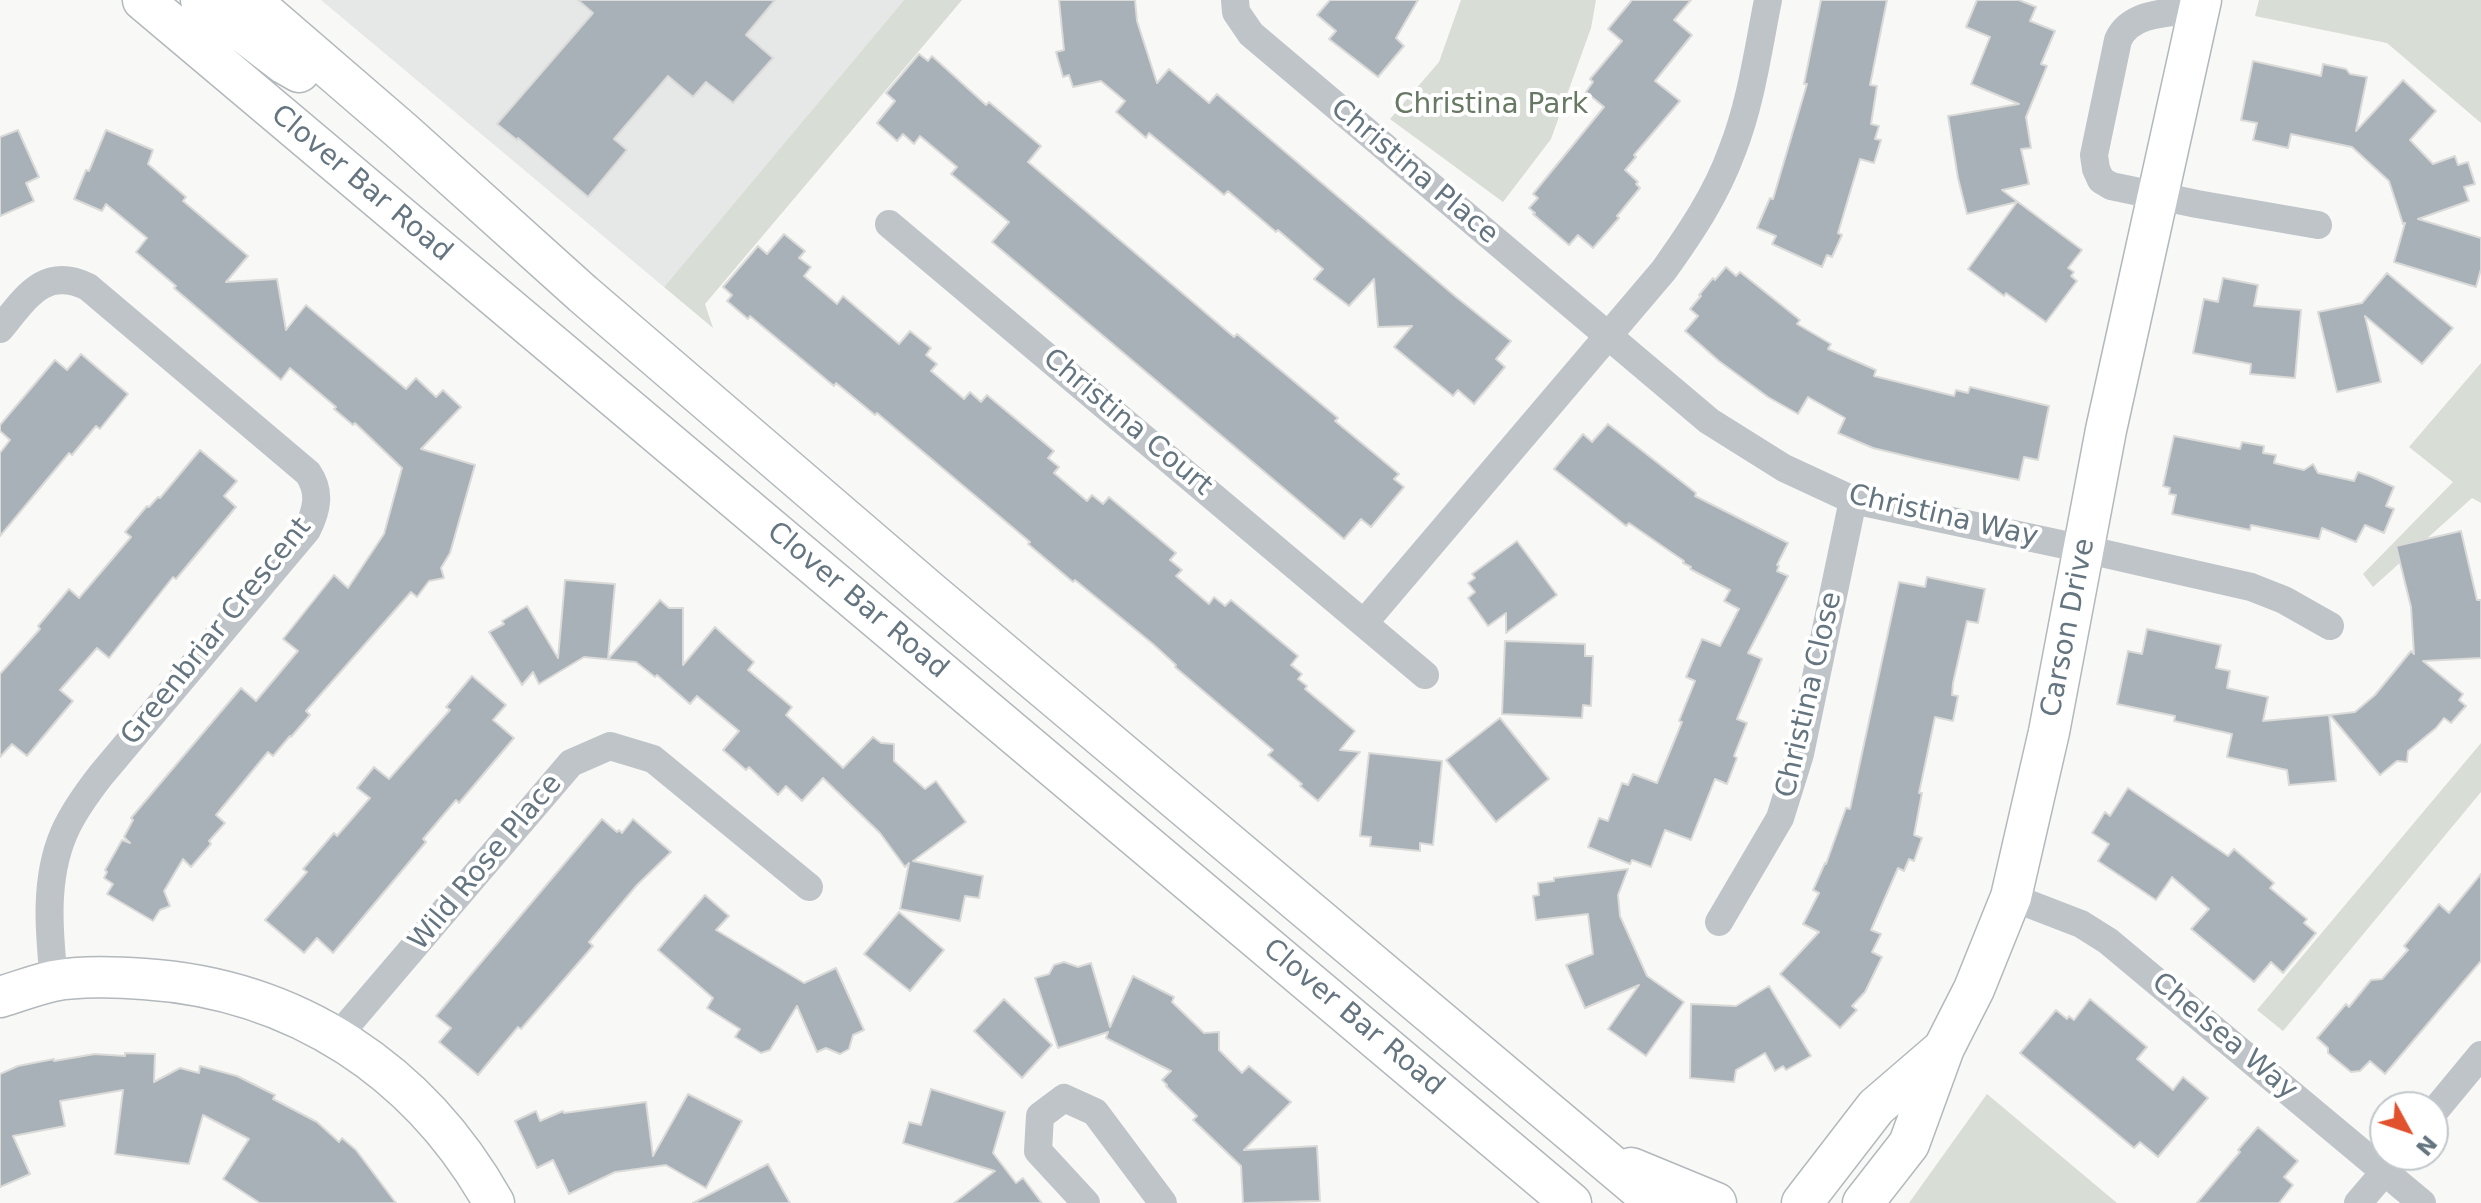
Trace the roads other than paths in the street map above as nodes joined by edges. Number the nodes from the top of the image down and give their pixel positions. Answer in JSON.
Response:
{"nodes":[{"id":1,"x":143,"y":0,"type":"edge"},
{"id":2,"x":201,"y":0,"type":"edge"},
{"id":3,"x":250,"y":0,"type":"edge"},
{"id":4,"x":1235,"y":0,"type":"edge"},
{"id":5,"x":1768,"y":0,"type":"edge"},
{"id":6,"x":2200,"y":4,"type":"edge"},
{"id":7,"x":403,"y":132,"type":"junction"},
{"id":8,"x":2157,"y":197,"type":"junction"},
{"id":9,"x":889,"y":224,"type":"dead end"},
{"id":10,"x":2318,"y":225,"type":"dead end"},
{"id":11,"x":0,"y":329,"type":"edge"},
{"id":12,"x":1607,"y":336,"type":"junction"},
{"id":13,"x":1853,"y":500,"type":"junction"},
{"id":14,"x":2084,"y":549,"type":"junction"},
{"id":15,"x":1364,"y":623,"type":"junction"},
{"id":16,"x":2330,"y":626,"type":"dead end"},
{"id":17,"x":1425,"y":675,"type":"dead end"},
{"id":18,"x":809,"y":887,"type":"dead end"},
{"id":19,"x":2011,"y":897,"type":"junction"},
{"id":20,"x":1719,"y":922,"type":"dead end"},
{"id":21,"x":54,"y":981,"type":"junction"},
{"id":22,"x":0,"y":997,"type":"edge"},
{"id":23,"x":337,"y":1037,"type":"junction"},
{"id":24,"x":1944,"y":1048,"type":"junction"},
{"id":25,"x":2481,"y":1055,"type":"edge"},
{"id":26,"x":2449,"y":1094,"type":"edge"},
{"id":27,"x":2369,"y":1146,"type":"edge"},
{"id":28,"x":1599,"y":1155,"type":"junction"},
{"id":29,"x":2386,"y":1171,"type":"edge"},
{"id":30,"x":2397,"y":1171,"type":"edge"},
{"id":31,"x":494,"y":1203,"type":"edge"},
{"id":32,"x":1086,"y":1203,"type":"edge"},
{"id":33,"x":1163,"y":1203,"type":"edge"},
{"id":34,"x":1571,"y":1203,"type":"edge"},
{"id":35,"x":1656,"y":1203,"type":"edge"},
{"id":36,"x":1716,"y":1203,"type":"edge"},
{"id":37,"x":1802,"y":1203,"type":"edge"},
{"id":38,"x":1863,"y":1203,"type":"edge"},
{"id":39,"x":2358,"y":1203,"type":"edge"},
{"id":40,"x":2422,"y":1203,"type":"edge"}],
"edges":[{"from":1,"to":34,"type":"main road","name":"Clover Bar Road"},
{"from":2,"to":7,"type":"main road"},
{"from":3,"to":7,"type":"main road","name":"Clover Bar Road"},
{"from":4,"to":12,"type":"street","name":"Christina Place"},
{"from":5,"to":12,"type":"street"},
{"from":6,"to":8,"type":"main road","name":"Carson Drive"},
{"from":6,"to":8,"type":"street"},
{"from":7,"to":28,"type":"main road","name":"Clover Bar Road"},
{"from":8,"to":10,"type":"street"},
{"from":8,"to":14,"type":"main road","name":"Carson Drive"},
{"from":9,"to":15,"type":"street","name":"Christina Court"},
{"from":11,"to":21,"type":"street","name":"Greenbriar Crescent"},
{"from":12,"to":13,"type":"street","name":"Christina Way"},
{"from":12,"to":15,"type":"street"},
{"from":13,"to":14,"type":"street","name":"Christina Way"},
{"from":13,"to":20,"type":"street","name":"Christina Close"},
{"from":14,"to":16,"type":"street","name":"Christina Way"},
{"from":14,"to":19,"type":"main road","name":"Carson Drive"},
{"from":15,"to":17,"type":"street","name":"Christina Court"},
{"from":18,"to":23,"type":"street","name":"Wild Rose Place"},
{"from":19,"to":24,"type":"main road","name":"Carson Drive"},
{"from":19,"to":27,"type":"street","name":"Chelsea Way"},
{"from":21,"to":22,"type":"main road"},
{"from":21,"to":23,"type":"main road"},
{"from":23,"to":31,"type":"main road"},
{"from":24,"to":37,"type":"main road","name":"Carson Drive"},
{"from":24,"to":38,"type":"main road","name":"Carson Drive"},
{"from":25,"to":26,"type":"street"},
{"from":28,"to":35,"type":"main road","name":"Clover Bar Road"},
{"from":28,"to":36,"type":"main road"},
{"from":29,"to":39,"type":"street"},
{"from":30,"to":40,"type":"street","name":"Chelsea Way"},
{"from":32,"to":33,"type":"street"}]}
